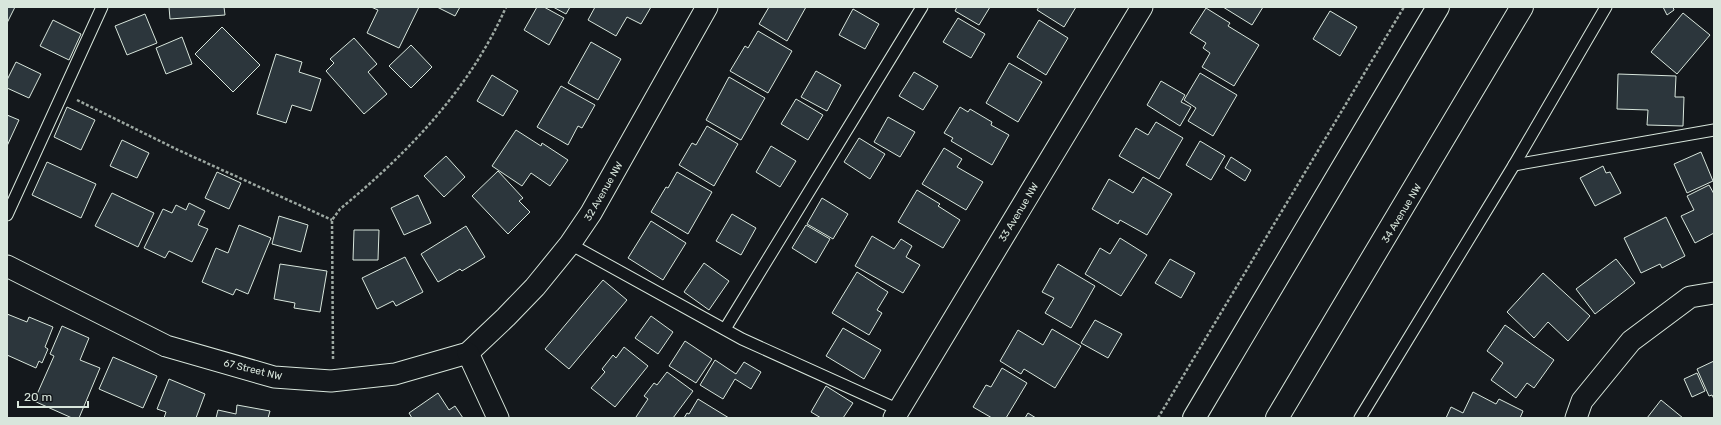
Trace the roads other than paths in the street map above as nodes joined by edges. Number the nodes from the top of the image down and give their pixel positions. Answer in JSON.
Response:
{"nodes":[{"id":1,"x":102,"y":7,"type":"edge"},
{"id":2,"x":707,"y":7,"type":"edge"},
{"id":3,"x":922,"y":7,"type":"edge"},
{"id":4,"x":1142,"y":7,"type":"edge"},
{"id":5,"x":1438,"y":7,"type":"edge"},
{"id":6,"x":1522,"y":7,"type":"edge"},
{"id":7,"x":1606,"y":7,"type":"edge"},
{"id":8,"x":1714,"y":130,"type":"edge"},
{"id":9,"x":1514,"y":165,"type":"junction"},
{"id":10,"x":7,"y":215,"type":"edge"},
{"id":11,"x":570,"y":244,"type":"junction"},
{"id":12,"x":7,"y":266,"type":"edge"},
{"id":13,"x":1714,"y":293,"type":"edge"},
{"id":14,"x":725,"y":329,"type":"junction"},
{"id":15,"x":468,"y":353,"type":"junction"},
{"id":16,"x":896,"y":414,"type":"edge"},
{"id":17,"x":498,"y":418,"type":"edge"},
{"id":18,"x":1194,"y":418,"type":"edge"},
{"id":19,"x":1277,"y":418,"type":"edge"},
{"id":20,"x":1360,"y":418,"type":"edge"},
{"id":21,"x":1576,"y":418,"type":"edge"}],
"edges":[{"from":1,"to":10,"type":"lane"},
{"from":2,"to":11,"type":"street","name":"32 Avenue NW"},
{"from":3,"to":14,"type":"lane"},
{"from":4,"to":16,"type":"street","name":"33 Avenue NW"},
{"from":5,"to":18,"type":"main road"},
{"from":6,"to":19,"type":"main road","name":"34 Avenue NW"},
{"from":7,"to":9,"type":"lane"},
{"from":8,"to":9,"type":"lane"},
{"from":9,"to":20,"type":"lane"},
{"from":11,"to":14,"type":"lane"},
{"from":11,"to":15,"type":"street","name":"32 Avenue NW"},
{"from":12,"to":15,"type":"street","name":"67 Street NW"},
{"from":13,"to":21,"type":"street"},
{"from":14,"to":16,"type":"lane"},
{"from":15,"to":17,"type":"street"}]}
